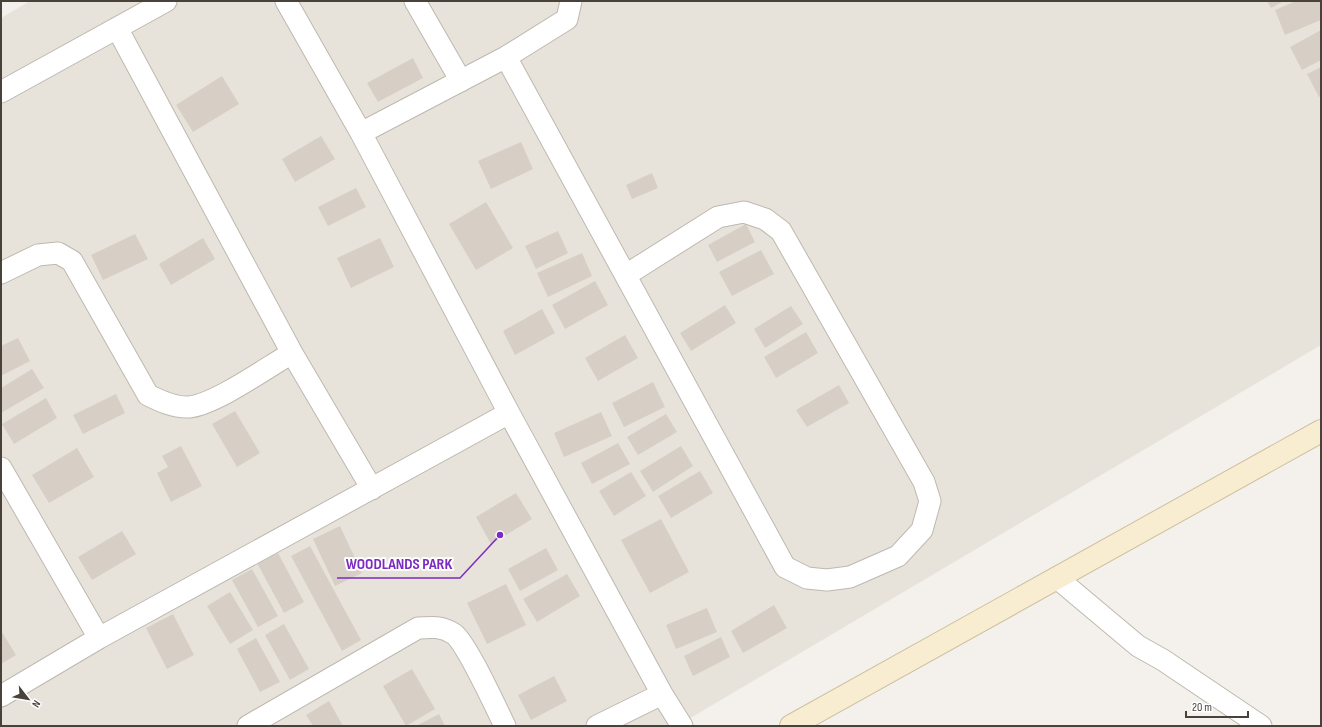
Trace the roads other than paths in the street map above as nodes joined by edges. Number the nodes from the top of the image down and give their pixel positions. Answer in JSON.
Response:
{"nodes":[{"id":1,"x":166,"y":1,"type":"edge"},
{"id":2,"x":286,"y":1,"type":"edge"},
{"id":3,"x":415,"y":1,"type":"edge"},
{"id":4,"x":572,"y":1,"type":"edge"},
{"id":5,"x":117,"y":28,"type":"junction"},
{"id":6,"x":506,"y":57,"type":"junction"},
{"id":7,"x":461,"y":81,"type":"junction"},
{"id":8,"x":1,"y":92,"type":"edge"},
{"id":9,"x":361,"y":133,"type":"junction"},
{"id":10,"x":1,"y":273,"type":"edge"},
{"id":11,"x":626,"y":275,"type":"junction"},
{"id":12,"x":292,"y":353,"type":"junction"},
{"id":13,"x":510,"y":413,"type":"junction"},
{"id":14,"x":1321,"y":431,"type":"edge"},
{"id":15,"x":1,"y":468,"type":"edge"},
{"id":16,"x":372,"y":489,"type":"junction"},
{"id":17,"x":1057,"y":578,"type":"junction"},
{"id":18,"x":99,"y":638,"type":"junction"},
{"id":19,"x":662,"y":694,"type":"junction"},
{"id":20,"x":1,"y":696,"type":"edge"},
{"id":21,"x":248,"y":726,"type":"edge"},
{"id":22,"x":505,"y":726,"type":"edge"},
{"id":23,"x":597,"y":726,"type":"edge"},
{"id":24,"x":682,"y":726,"type":"edge"},
{"id":25,"x":791,"y":726,"type":"edge"},
{"id":26,"x":1261,"y":726,"type":"edge"}],
"edges":[{"from":1,"to":5,"type":"street"},
{"from":2,"to":9,"type":"street"},
{"from":3,"to":7,"type":"street"},
{"from":4,"to":6,"type":"street"},
{"from":5,"to":8,"type":"street"},
{"from":5,"to":12,"type":"street"},
{"from":6,"to":7,"type":"street"},
{"from":6,"to":11,"type":"street"},
{"from":7,"to":9,"type":"street"},
{"from":9,"to":13,"type":"street"},
{"from":10,"to":12,"type":"street"},
{"from":11,"to":11,"type":"street"},
{"from":12,"to":16,"type":"street"},
{"from":13,"to":16,"type":"street"},
{"from":13,"to":19,"type":"street"},
{"from":14,"to":17,"type":"main road"},
{"from":15,"to":18,"type":"street"},
{"from":16,"to":18,"type":"street"},
{"from":17,"to":25,"type":"main road"},
{"from":17,"to":26,"type":"street"},
{"from":18,"to":20,"type":"street"},
{"from":19,"to":23,"type":"street"},
{"from":19,"to":24,"type":"street"},
{"from":21,"to":22,"type":"street"}]}
